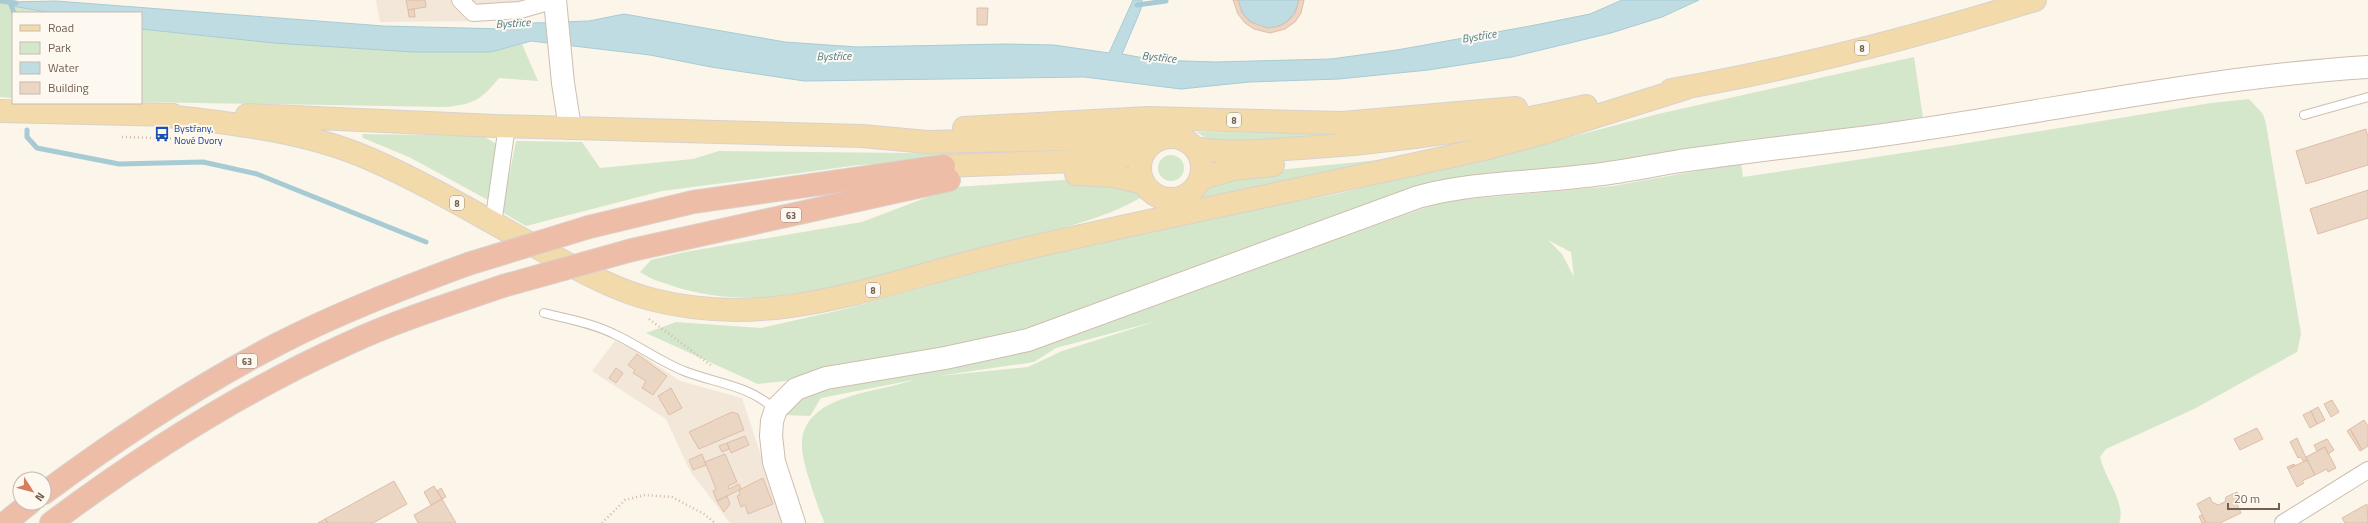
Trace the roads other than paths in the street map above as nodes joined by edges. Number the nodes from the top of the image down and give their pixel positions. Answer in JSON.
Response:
{"nodes":[{"id":1,"x":460,"y":0,"type":"edge"},
{"id":2,"x":2035,"y":0,"type":"edge"},
{"id":3,"x":555,"y":5,"type":"edge"},
{"id":4,"x":2362,"y":68,"type":"edge"},
{"id":5,"x":2368,"y":97,"type":"edge"},
{"id":6,"x":1602,"y":108,"type":"junction"},
{"id":7,"x":0,"y":111,"type":"edge"},
{"id":8,"x":159,"y":115,"type":"junction"},
{"id":9,"x":2304,"y":115,"type":"dead end"},
{"id":10,"x":507,"y":126,"type":"junction"},
{"id":11,"x":570,"y":128,"type":"junction"},
{"id":12,"x":862,"y":136,"type":"junction"},
{"id":13,"x":1156,"y":143,"type":"junction"},
{"id":14,"x":1195,"y":148,"type":"junction"},
{"id":15,"x":946,"y":173,"type":"junction"},
{"id":16,"x":1200,"y":179,"type":"junction"},
{"id":17,"x":1151,"y":189,"type":"junction"},
{"id":18,"x":493,"y":224,"type":"junction"},
{"id":19,"x":996,"y":255,"type":"junction"},
{"id":20,"x":544,"y":313,"type":"dead end"},
{"id":21,"x":776,"y":409,"type":"junction"},
{"id":22,"x":2368,"y":470,"type":"edge"},
{"id":23,"x":52,"y":487,"type":"edge"},
{"id":24,"x":20,"y":511,"type":"edge"},
{"id":25,"x":5,"y":523,"type":"edge"},
{"id":26,"x":51,"y":523,"type":"edge"},
{"id":27,"x":794,"y":523,"type":"edge"},
{"id":28,"x":2283,"y":523,"type":"edge"}],
"edges":[{"from":1,"to":3,"type":"street"},
{"from":2,"to":6,"type":"main road","number":"8"},
{"from":3,"to":11,"type":"street"},
{"from":4,"to":21,"type":"street"},
{"from":5,"to":9,"type":"lane"},
{"from":6,"to":12,"type":"main road","number":"8"},
{"from":6,"to":14,"type":"main road"},
{"from":6,"to":16,"type":"main road"},
{"from":6,"to":19,"type":"main road","number":"8"},
{"from":7,"to":8,"type":"main road","number":"8"},
{"from":8,"to":10,"type":"main road","number":"8"},
{"from":8,"to":18,"type":"main road","number":"8"},
{"from":10,"to":11,"type":"main road","number":"8"},
{"from":10,"to":18,"type":"street"},
{"from":11,"to":12,"type":"main road","number":"8"},
{"from":12,"to":13,"type":"main road"},
{"from":13,"to":14,"type":"main road"},
{"from":13,"to":15,"type":"main road","number":"63"},
{"from":13,"to":17,"type":"main road"},
{"from":14,"to":16,"type":"main road"},
{"from":15,"to":17,"type":"main road","number":"63"},
{"from":15,"to":23,"type":"highway","number":"63","bridge":true},
{"from":15,"to":26,"type":"highway","number":"63","bridge":true},
{"from":16,"to":17,"type":"main road"},
{"from":17,"to":19,"type":"main road"},
{"from":18,"to":19,"type":"main road","number":"8"},
{"from":20,"to":21,"type":"lane"},
{"from":21,"to":27,"type":"street"},
{"from":22,"to":28,"type":"street"},
{"from":24,"to":25,"type":"highway"}]}
